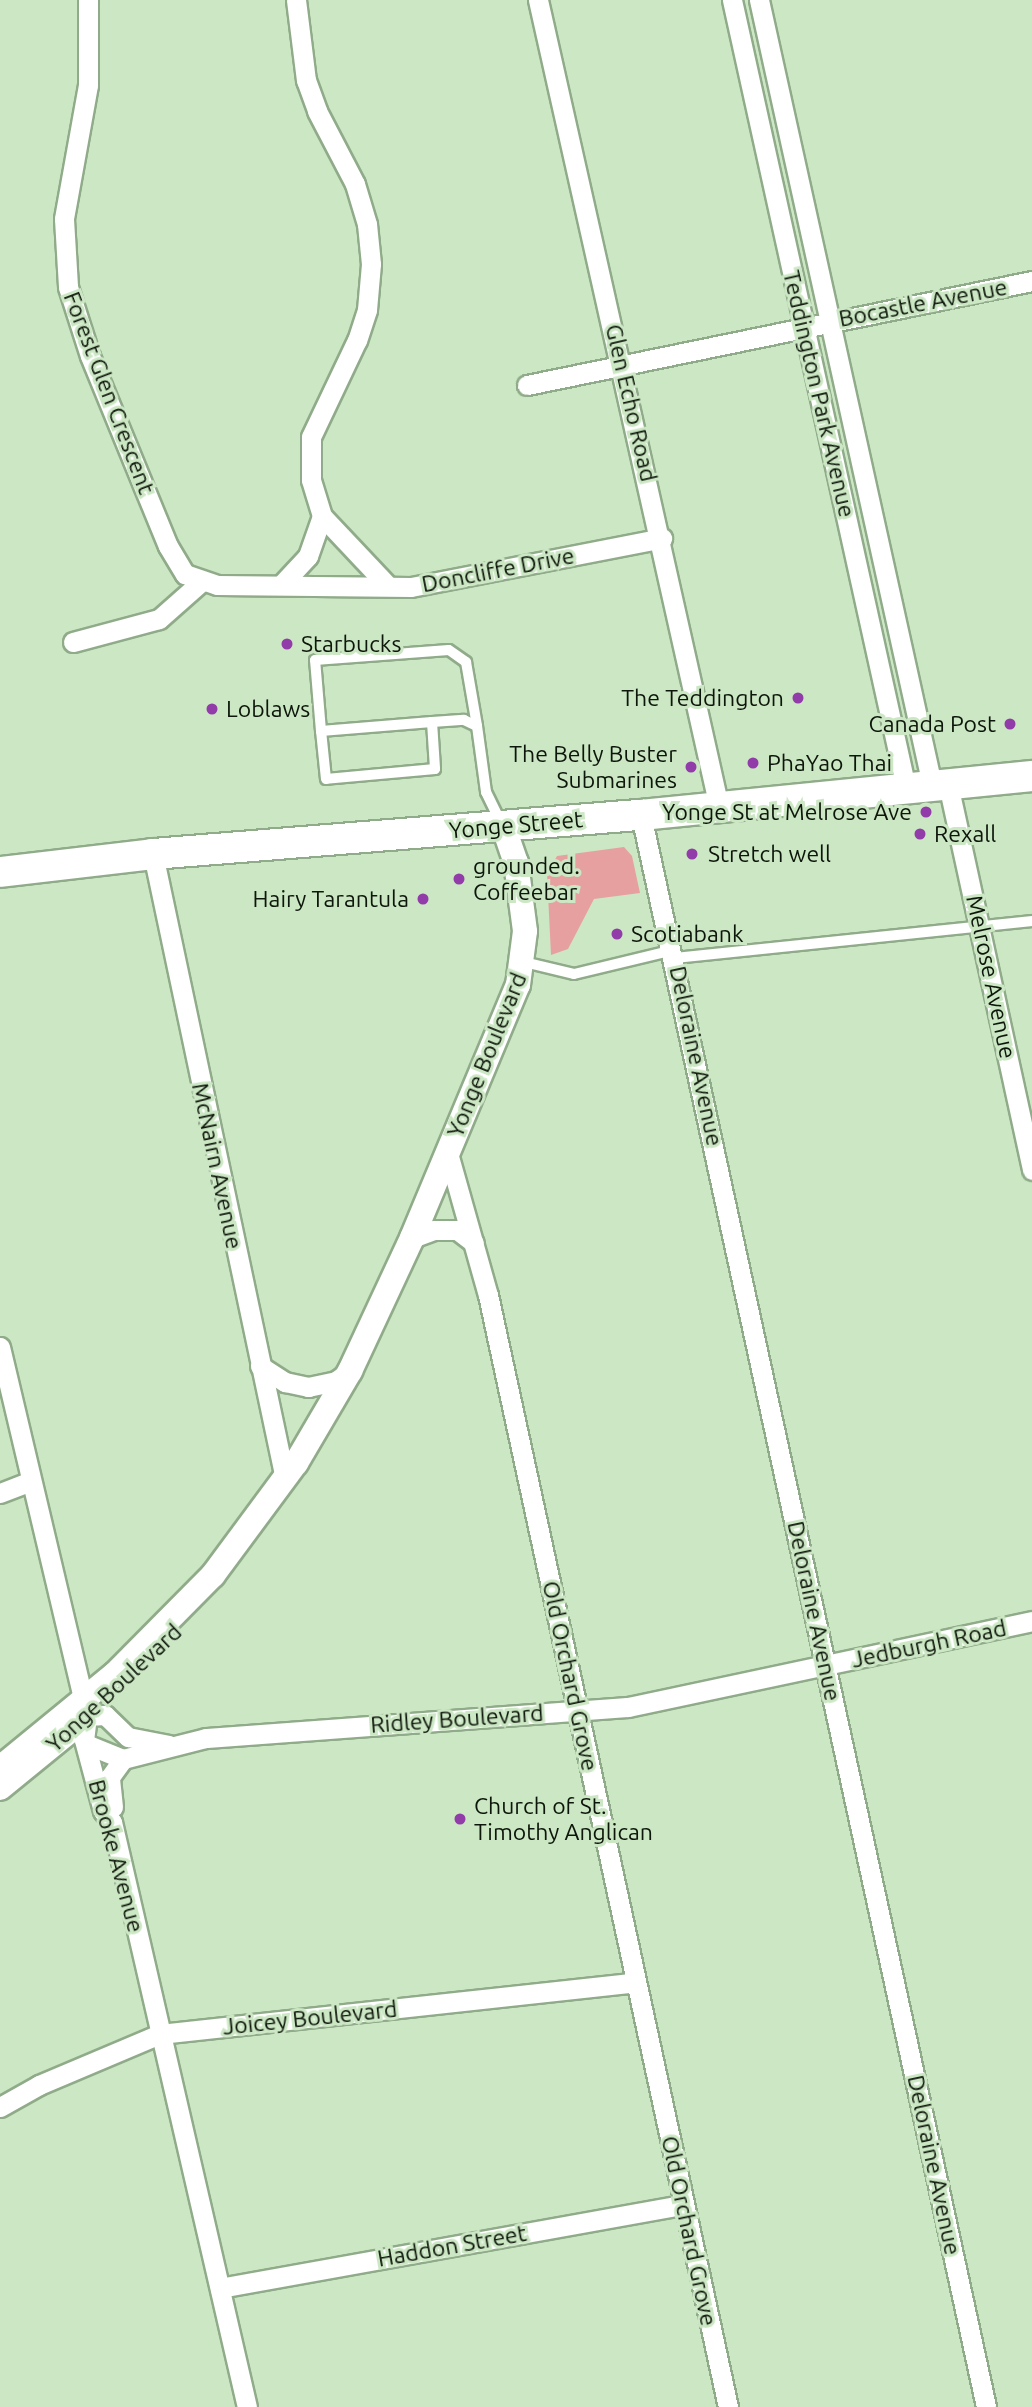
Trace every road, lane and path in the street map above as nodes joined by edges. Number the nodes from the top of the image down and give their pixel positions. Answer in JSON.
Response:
{"nodes":[{"id":1,"x":88,"y":0,"type":"edge"},
{"id":2,"x":296,"y":0,"type":"edge"},
{"id":3,"x":538,"y":0,"type":"edge"},
{"id":4,"x":732,"y":0,"type":"edge"},
{"id":5,"x":759,"y":0,"type":"edge"},
{"id":6,"x":1032,"y":281,"type":"edge"},
{"id":7,"x":830,"y":321,"type":"junction"},
{"id":8,"x":804,"y":327,"type":"junction"},
{"id":9,"x":622,"y":366,"type":"junction"},
{"id":10,"x":527,"y":385,"type":"dead end"},
{"id":11,"x":322,"y":516,"type":"junction"},
{"id":12,"x":662,"y":538,"type":"junction"},
{"id":13,"x":201,"y":582,"type":"junction"},
{"id":14,"x":282,"y":584,"type":"junction"},
{"id":15,"x":388,"y":586,"type":"junction"},
{"id":16,"x":73,"y":642,"type":"dead end"},
{"id":17,"x":432,"y":722,"type":"junction"},
{"id":18,"x":477,"y":726,"type":"junction"},
{"id":19,"x":321,"y":731,"type":"junction"},
{"id":20,"x":1032,"y":776,"type":"edge"},
{"id":21,"x":929,"y":786,"type":"junction"},
{"id":22,"x":719,"y":807,"type":"junction"},
{"id":23,"x":641,"y":815,"type":"junction"},
{"id":24,"x":503,"y":826,"type":"junction"},
{"id":25,"x":153,"y":854,"type":"junction"},
{"id":26,"x":3,"y":868,"type":"edge"},
{"id":27,"x":1032,"y":921,"type":"edge"},
{"id":28,"x":981,"y":926,"type":"junction"},
{"id":29,"x":674,"y":954,"type":"junction"},
{"id":30,"x":524,"y":962,"type":"junction"},
{"id":31,"x":448,"y":1153,"type":"junction"},
{"id":32,"x":1032,"y":1170,"type":"edge"},
{"id":33,"x":412,"y":1238,"type":"junction"},
{"id":34,"x":474,"y":1243,"type":"junction"},
{"id":35,"x":0,"y":1347,"type":"edge"},
{"id":36,"x":260,"y":1366,"type":"junction"},
{"id":37,"x":350,"y":1371,"type":"junction"},
{"id":38,"x":285,"y":1479,"type":"junction"},
{"id":39,"x":31,"y":1481,"type":"junction"},
{"id":40,"x":0,"y":1493,"type":"edge"},
{"id":41,"x":1032,"y":1621,"type":"edge"},
{"id":42,"x":826,"y":1667,"type":"junction"},
{"id":43,"x":85,"y":1709,"type":"junction"},
{"id":44,"x":577,"y":1710,"type":"junction"},
{"id":45,"x":86,"y":1744,"type":"junction"},
{"id":46,"x":169,"y":1745,"type":"junction"},
{"id":47,"x":123,"y":1759,"type":"junction"},
{"id":48,"x":0,"y":1768,"type":"edge"},
{"id":49,"x":0,"y":1788,"type":"edge"},
{"id":50,"x":112,"y":1822,"type":"junction"},
{"id":51,"x":635,"y":1982,"type":"junction"},
{"id":52,"x":160,"y":2035,"type":"junction"},
{"id":53,"x":0,"y":2107,"type":"edge"},
{"id":54,"x":683,"y":2205,"type":"junction"},
{"id":55,"x":220,"y":2288,"type":"junction"},
{"id":56,"x":247,"y":2407,"type":"edge"},
{"id":57,"x":728,"y":2407,"type":"edge"},
{"id":58,"x":986,"y":2407,"type":"edge"}],
"edges":[{"from":1,"to":13,"type":"street","name":"Forest Glen Crescent"},
{"from":2,"to":11,"type":"street","name":"Doncliffe Drive"},
{"from":3,"to":9,"type":"street","name":"Glen Echo Road"},
{"from":4,"to":8,"type":"street","name":"Teddington Park Avenue"},
{"from":5,"to":7,"type":"street","name":"Teddington Park Avenue"},
{"from":6,"to":7,"type":"street","name":"Bocastle Avenue"},
{"from":7,"to":8,"type":"street","name":"Bocastle Avenue"},
{"from":7,"to":21,"type":"street","name":"Teddington Park Avenue"},
{"from":8,"to":9,"type":"street","name":"Bocastle Avenue"},
{"from":8,"to":21,"type":"street","name":"Teddington Park Avenue"},
{"from":9,"to":10,"type":"street","name":"Bocastle Avenue"},
{"from":9,"to":12,"type":"street","name":"Glen Echo Road"},
{"from":11,"to":14,"type":"street"},
{"from":11,"to":15,"type":"street","name":"Doncliffe Drive"},
{"from":12,"to":15,"type":"street","name":"Doncliffe Drive"},
{"from":12,"to":22,"type":"street","name":"Glen Echo Road"},
{"from":13,"to":14,"type":"street"},
{"from":13,"to":16,"type":"street"},
{"from":14,"to":15,"type":"street"},
{"from":17,"to":18,"type":"lane"},
{"from":17,"to":19,"type":"lane"},
{"from":17,"to":19,"type":"lane"},
{"from":18,"to":19,"type":"lane"},
{"from":18,"to":24,"type":"lane"},
{"from":20,"to":21,"type":"main road","name":"Yonge Street"},
{"from":21,"to":22,"type":"main road","name":"Yonge Street"},
{"from":21,"to":28,"type":"street","name":"Melrose Avenue"},
{"from":22,"to":23,"type":"main road","name":"Yonge Street"},
{"from":23,"to":24,"type":"main road","name":"Yonge Street"},
{"from":23,"to":29,"type":"street","name":"Deloraine Avenue"},
{"from":24,"to":25,"type":"main road","name":"Yonge Street"},
{"from":24,"to":30,"type":"street","name":"Yonge Boulevard"},
{"from":25,"to":26,"type":"main road","name":"Yonge Street"},
{"from":25,"to":36,"type":"street","name":"McNairn Avenue"},
{"from":27,"to":28,"type":"lane"},
{"from":28,"to":29,"type":"lane"},
{"from":28,"to":32,"type":"street","name":"Melrose Avenue"},
{"from":29,"to":30,"type":"lane"},
{"from":29,"to":42,"type":"street","name":"Deloraine Avenue"},
{"from":30,"to":31,"type":"street","name":"Yonge Boulevard"},
{"from":31,"to":33,"type":"street","name":"Yonge Boulevard"},
{"from":31,"to":34,"type":"street","name":"Old Orchard Grove"},
{"from":33,"to":34,"type":"street"},
{"from":33,"to":37,"type":"street","name":"Yonge Boulevard"},
{"from":34,"to":44,"type":"street","name":"Old Orchard Grove"},
{"from":35,"to":39,"type":"street","name":"Brooke Avenue"},
{"from":36,"to":37,"type":"street"},
{"from":36,"to":38,"type":"street","name":"McNairn Avenue"},
{"from":37,"to":38,"type":"street","name":"Yonge Boulevard"},
{"from":38,"to":43,"type":"street","name":"Yonge Boulevard"},
{"from":39,"to":40,"type":"street"},
{"from":39,"to":43,"type":"street","name":"Brooke Avenue"},
{"from":41,"to":42,"type":"street","name":"Jedburgh Road"},
{"from":42,"to":44,"type":"street","name":"Ridley Boulevard"},
{"from":42,"to":58,"type":"street","name":"Deloraine Avenue"},
{"from":43,"to":45,"type":"street","name":"Brooke Avenue"},
{"from":43,"to":46,"type":"street","name":"Ridley Boulevard"},
{"from":43,"to":48,"type":"street","name":"Yonge Boulevard"},
{"from":43,"to":49,"type":"street","name":"Yonge Boulevard"},
{"from":44,"to":46,"type":"street","name":"Ridley Boulevard"},
{"from":44,"to":51,"type":"street","name":"Old Orchard Grove"},
{"from":45,"to":47,"type":"street"},
{"from":45,"to":50,"type":"street","name":"Brooke Avenue"},
{"from":46,"to":47,"type":"street","name":"Ridley Boulevard"},
{"from":47,"to":50,"type":"street"},
{"from":50,"to":52,"type":"street","name":"Brooke Avenue"},
{"from":51,"to":52,"type":"street","name":"Joicey Boulevard"},
{"from":51,"to":54,"type":"street","name":"Old Orchard Grove"},
{"from":52,"to":53,"type":"street","name":"Joicey Boulevard"},
{"from":52,"to":55,"type":"street","name":"Brooke Avenue"},
{"from":54,"to":55,"type":"street","name":"Haddon Street"},
{"from":54,"to":57,"type":"street","name":"Old Orchard Grove"},
{"from":55,"to":56,"type":"street","name":"Brooke Avenue"}]}
